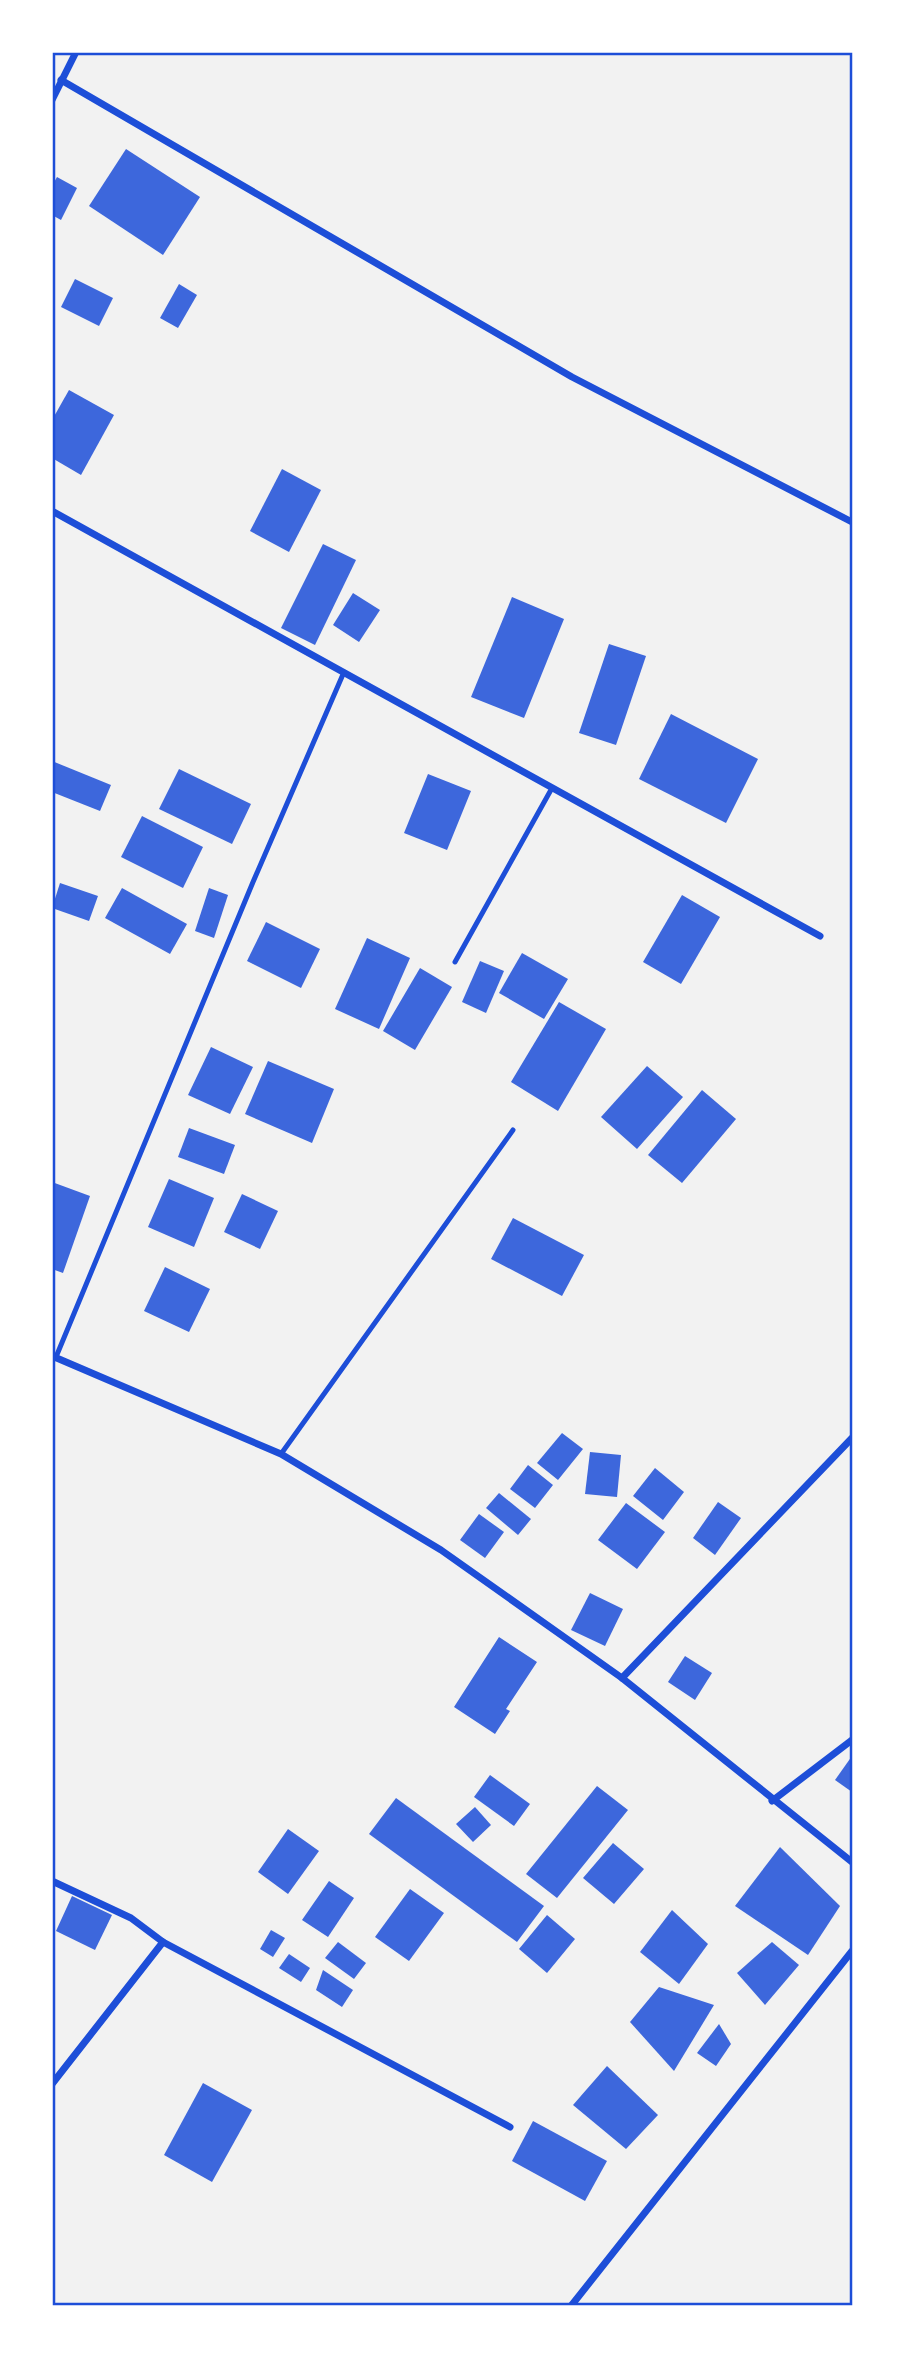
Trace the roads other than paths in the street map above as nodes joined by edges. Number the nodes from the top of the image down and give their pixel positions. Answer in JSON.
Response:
{"nodes":[{"id":1,"x":76,"y":52,"type":"edge"},
{"id":2,"x":61,"y":80,"type":"junction"},
{"id":3,"x":52,"y":100,"type":"edge"},
{"id":4,"x":52,"y":511,"type":"edge"},
{"id":5,"x":852,"y":522,"type":"edge"},
{"id":6,"x":344,"y":672,"type":"junction"},
{"id":7,"x":552,"y":788,"type":"junction"},
{"id":8,"x":820,"y":936,"type":"dead end"},
{"id":9,"x":455,"y":962,"type":"dead end"},
{"id":10,"x":513,"y":1130,"type":"dead end"},
{"id":11,"x":54,"y":1356,"type":"edge"},
{"id":12,"x":852,"y":1438,"type":"edge"},
{"id":13,"x":281,"y":1454,"type":"junction"},
{"id":14,"x":622,"y":1678,"type":"junction"},
{"id":15,"x":852,"y":1740,"type":"edge"},
{"id":16,"x":772,"y":1801,"type":"junction"},
{"id":17,"x":852,"y":1862,"type":"edge"},
{"id":18,"x":52,"y":1881,"type":"edge"},
{"id":19,"x":163,"y":1942,"type":"junction"},
{"id":20,"x":852,"y":1951,"type":"edge"},
{"id":21,"x":52,"y":2084,"type":"edge"},
{"id":22,"x":510,"y":2127,"type":"dead end"},
{"id":23,"x":571,"y":2305,"type":"edge"}],
"edges":[{"from":1,"to":2,"type":"street"},
{"from":2,"to":3,"type":"street"},
{"from":2,"to":5,"type":"street"},
{"from":4,"to":6,"type":"street"},
{"from":6,"to":7,"type":"street"},
{"from":6,"to":11,"type":"lane"},
{"from":7,"to":8,"type":"street"},
{"from":7,"to":9,"type":"lane"},
{"from":10,"to":13,"type":"lane"},
{"from":11,"to":13,"type":"street"},
{"from":12,"to":14,"type":"street"},
{"from":13,"to":14,"type":"street"},
{"from":14,"to":16,"type":"street"},
{"from":15,"to":16,"type":"street"},
{"from":16,"to":17,"type":"street"},
{"from":18,"to":19,"type":"street"},
{"from":19,"to":21,"type":"street"},
{"from":19,"to":22,"type":"street"},
{"from":20,"to":23,"type":"street"}]}
